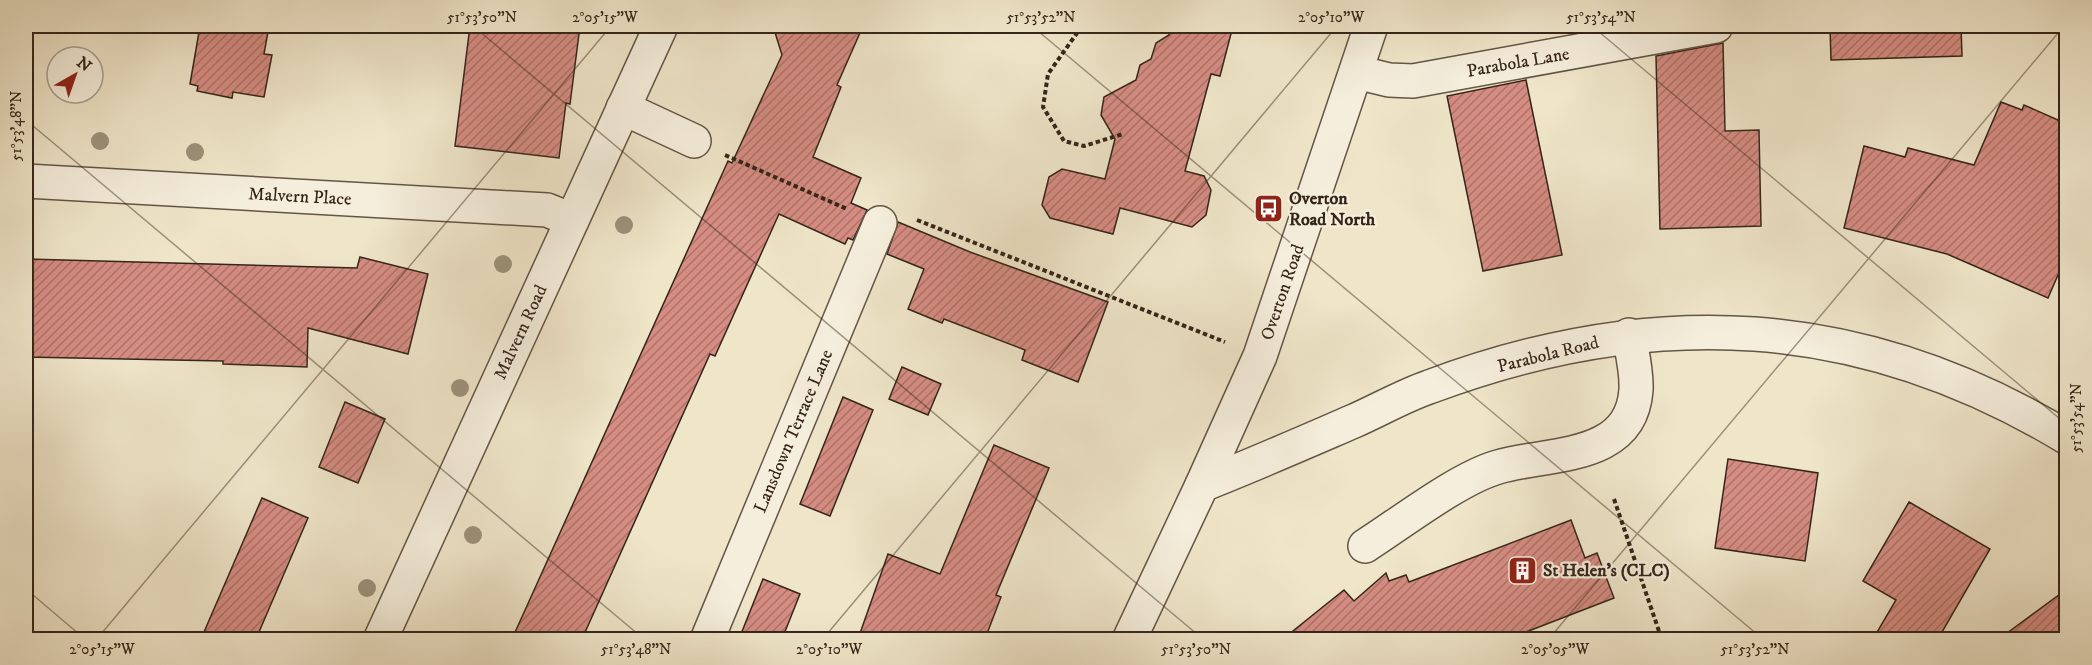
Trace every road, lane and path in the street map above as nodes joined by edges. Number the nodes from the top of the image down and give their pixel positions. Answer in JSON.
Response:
{"nodes":[{"id":1,"x":661,"y":26,"type":"edge"},
{"id":2,"x":1082,"y":26,"type":"edge"},
{"id":3,"x":1371,"y":26,"type":"edge"},
{"id":4,"x":1716,"y":26,"type":"edge"},
{"id":5,"x":1356,"y":72,"type":"junction"},
{"id":6,"x":623,"y":108,"type":"junction"},
{"id":7,"x":1123,"y":134,"type":"dead end"},
{"id":8,"x":694,"y":141,"type":"joint"},
{"id":9,"x":26,"y":181,"type":"edge"},
{"id":10,"x":572,"y":220,"type":"junction"},
{"id":11,"x":880,"y":223,"type":"junction"},
{"id":12,"x":1629,"y":335,"type":"junction"},
{"id":13,"x":1260,"y":356,"type":"junction"},
{"id":14,"x":2067,"y":437,"type":"edge"},
{"id":15,"x":1202,"y":486,"type":"junction"},
{"id":16,"x":1614,"y":499,"type":"dead end"},
{"id":17,"x":1365,"y":546,"type":"dead end"},
{"id":18,"x":380,"y":639,"type":"edge"},
{"id":19,"x":707,"y":639,"type":"edge"},
{"id":20,"x":1129,"y":639,"type":"edge"},
{"id":21,"x":1662,"y":639,"type":"edge"}],
"edges":[{"from":1,"to":6,"type":"street","name":"Malvern Road"},
{"from":2,"to":7,"type":"path"},
{"from":3,"to":5,"type":"street","name":"Overton Road"},
{"from":4,"to":5,"type":"street","name":"Parabola Lane"},
{"from":5,"to":13,"type":"street","name":"Overton Road"},
{"from":6,"to":8,"type":"street"},
{"from":6,"to":10,"type":"street","name":"Malvern Road"},
{"from":8,"to":11,"type":"path"},
{"from":9,"to":10,"type":"street","name":"Malvern Place"},
{"from":10,"to":18,"type":"street","name":"Malvern Road"},
{"from":11,"to":13,"type":"path"},
{"from":11,"to":19,"type":"street","name":"Lansdown Terrace Lane"},
{"from":12,"to":14,"type":"street","name":"Parabola Road"},
{"from":12,"to":15,"type":"street","name":"Parabola Road"},
{"from":12,"to":17,"type":"street"},
{"from":13,"to":15,"type":"street","name":"Overton Road"},
{"from":15,"to":20,"type":"street"},
{"from":16,"to":21,"type":"path"}]}
